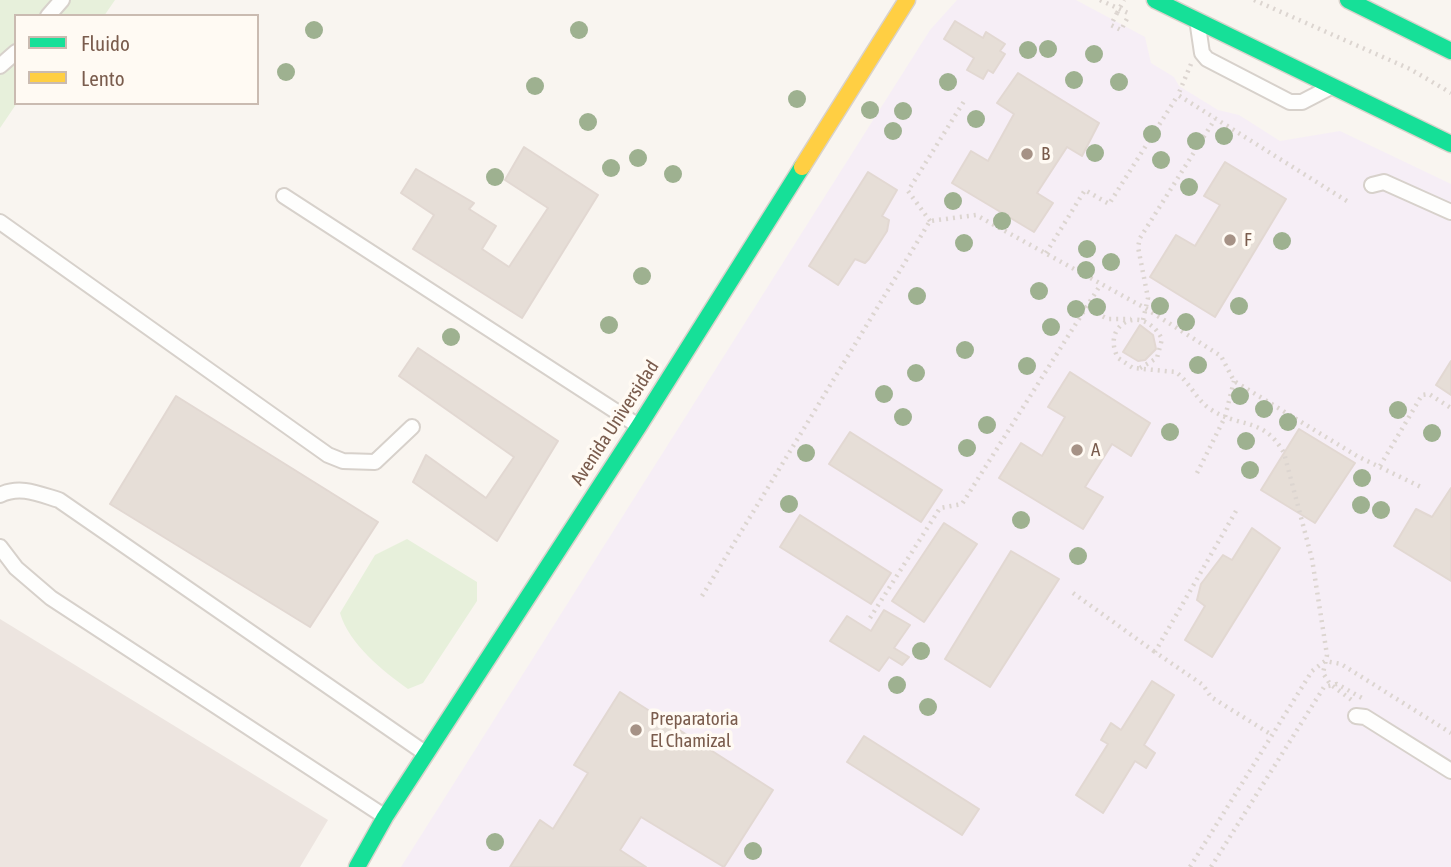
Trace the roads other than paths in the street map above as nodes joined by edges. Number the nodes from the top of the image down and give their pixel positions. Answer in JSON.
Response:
{"nodes":[{"id":1,"x":62,"y":0,"type":"edge"},
{"id":2,"x":907,"y":0,"type":"edge"},
{"id":3,"x":1155,"y":0,"type":"edge"},
{"id":4,"x":1348,"y":0,"type":"edge"},
{"id":5,"x":50,"y":14,"type":"edge"},
{"id":6,"x":1197,"y":21,"type":"junction"},
{"id":7,"x":1451,"y":51,"type":"edge"},
{"id":8,"x":14,"y":54,"type":"edge"},
{"id":9,"x":0,"y":66,"type":"edge"},
{"id":10,"x":1331,"y":86,"type":"junction"},
{"id":11,"x":1449,"y":142,"type":"edge"},
{"id":12,"x":1372,"y":185,"type":"dead end"},
{"id":13,"x":284,"y":196,"type":"dead end"},
{"id":14,"x":1451,"y":212,"type":"edge"},
{"id":15,"x":0,"y":222,"type":"edge"},
{"id":16,"x":639,"y":426,"type":"junction"},
{"id":17,"x":412,"y":427,"type":"dead end"},
{"id":18,"x":0,"y":495,"type":"edge"},
{"id":19,"x":0,"y":547,"type":"edge"},
{"id":20,"x":1356,"y":716,"type":"road end"},
{"id":21,"x":427,"y":754,"type":"junction"},
{"id":22,"x":1451,"y":771,"type":"edge"},
{"id":23,"x":385,"y":817,"type":"junction"},
{"id":24,"x":357,"y":867,"type":"edge"}],
"edges":[{"from":1,"to":5,"type":"lane"},
{"from":2,"to":16,"type":"main road","name":"Avenida Universidad"},
{"from":3,"to":6,"type":"main road"},
{"from":4,"to":7,"type":"main road"},
{"from":6,"to":10,"type":"main road"},
{"from":6,"to":10,"type":"lane"},
{"from":8,"to":9,"type":"lane"},
{"from":10,"to":11,"type":"main road"},
{"from":12,"to":14,"type":"lane"},
{"from":13,"to":16,"type":"lane"},
{"from":15,"to":17,"type":"lane"},
{"from":16,"to":21,"type":"main road","name":"Avenida Universidad"},
{"from":18,"to":21,"type":"lane"},
{"from":19,"to":23,"type":"lane"},
{"from":20,"to":22,"type":"lane"},
{"from":21,"to":23,"type":"main road","name":"Avenida Universidad"},
{"from":23,"to":24,"type":"main road","name":"Avenida Universidad"}]}
